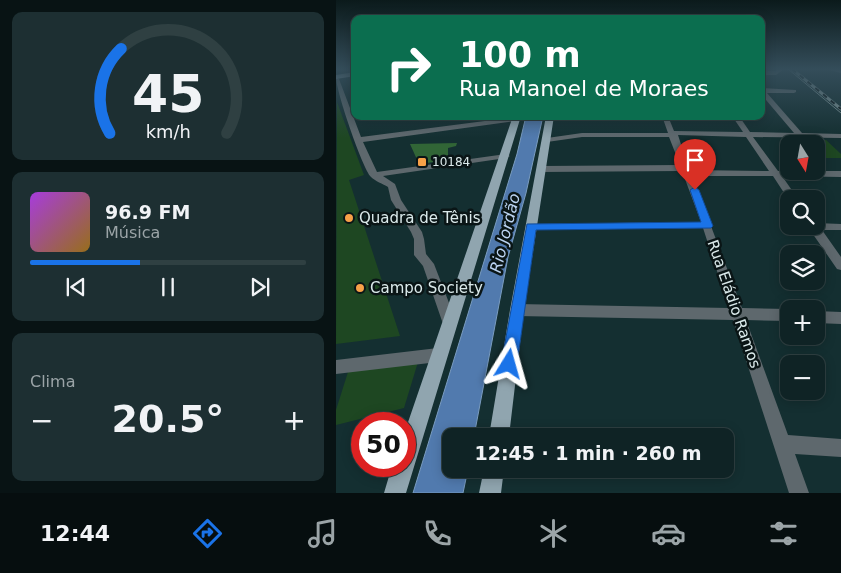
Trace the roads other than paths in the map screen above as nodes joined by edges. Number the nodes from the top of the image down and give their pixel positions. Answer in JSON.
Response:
{"nodes":[{"id":1,"x":342,"y":92,"type":"edge"},
{"id":2,"x":765,"y":95,"type":"edge"},
{"id":3,"x":351,"y":113,"type":"edge"},
{"id":4,"x":353,"y":120,"type":"edge"},
{"id":5,"x":502,"y":120,"type":"edge"},
{"id":6,"x":515,"y":120,"type":"edge"},
{"id":7,"x":550,"y":120,"type":"edge"},
{"id":8,"x":668,"y":120,"type":"edge"},
{"id":9,"x":737,"y":120,"type":"edge"},
{"id":10,"x":673,"y":134,"type":"junction"},
{"id":11,"x":746,"y":134,"type":"junction"},
{"id":12,"x":799,"y":134,"type":"junction"},
{"id":13,"x":841,"y":136,"type":"edge"},
{"id":14,"x":358,"y":140,"type":"junction"},
{"id":15,"x":547,"y":140,"type":"junction"},
{"id":16,"x":506,"y":156,"type":"junction"},
{"id":17,"x":542,"y":169,"type":"junction"},
{"id":18,"x":688,"y":170,"type":"junction"},
{"id":19,"x":775,"y":173,"type":"junction"},
{"id":20,"x":841,"y":174,"type":"edge"},
{"id":21,"x":374,"y":176,"type":"junction"},
{"id":22,"x":787,"y":190,"type":"edge"},
{"id":23,"x":707,"y":226,"type":"junction"},
{"id":24,"x":825,"y":226,"type":"edge"},
{"id":25,"x":531,"y":227,"type":"junction"},
{"id":26,"x":841,"y":227,"type":"edge"},
{"id":27,"x":819,"y":235,"type":"edge"},
{"id":28,"x":841,"y":266,"type":"edge"},
{"id":29,"x":517,"y":310,"type":"junction"},
{"id":30,"x":736,"y":313,"type":"junction"},
{"id":31,"x":780,"y":315,"type":"edge"},
{"id":32,"x":825,"y":317,"type":"edge"},
{"id":33,"x":841,"y":318,"type":"edge"},
{"id":34,"x":449,"y":322,"type":"junction"},
{"id":35,"x":438,"y":355,"type":"junction"},
{"id":36,"x":336,"y":367,"type":"edge"},
{"id":37,"x":416,"y":426,"type":"edge"},
{"id":38,"x":499,"y":428,"type":"edge"},
{"id":39,"x":781,"y":444,"type":"junction"},
{"id":40,"x":841,"y":448,"type":"edge"},
{"id":41,"x":400,"y":477,"type":"edge"},
{"id":42,"x":492,"y":478,"type":"edge"},
{"id":43,"x":395,"y":493,"type":"edge"},
{"id":44,"x":490,"y":493,"type":"edge"},
{"id":45,"x":798,"y":493,"type":"edge"}],
"edges":[{"from":1,"to":3,"type":"street"},
{"from":2,"to":12,"type":"street"},
{"from":4,"to":14,"type":"street"},
{"from":5,"to":14,"type":"street"},
{"from":6,"to":16,"type":"main road"},
{"from":7,"to":15,"type":"main road"},
{"from":8,"to":10,"type":"street","name":"Rua Eládio Ramos"},
{"from":9,"to":11,"type":"street"},
{"from":10,"to":11,"type":"street"},
{"from":10,"to":15,"type":"street"},
{"from":10,"to":18,"type":"street","name":"Rua Eládio Ramos"},
{"from":11,"to":12,"type":"street"},
{"from":11,"to":19,"type":"street"},
{"from":12,"to":13,"type":"street"},
{"from":14,"to":21,"type":"street"},
{"from":15,"to":17,"type":"main road"},
{"from":16,"to":21,"type":"street"},
{"from":16,"to":34,"type":"main road"},
{"from":17,"to":18,"type":"street"},
{"from":17,"to":25,"type":"main road"},
{"from":18,"to":19,"type":"street"},
{"from":18,"to":23,"type":"street","name":"Rua Eládio Ramos"},
{"from":19,"to":20,"type":"street"},
{"from":19,"to":22,"type":"street"},
{"from":21,"to":34,"type":"street"},
{"from":23,"to":25,"type":"street"},
{"from":23,"to":30,"type":"street","name":"Rua Eládio Ramos"},
{"from":24,"to":26,"type":"street"},
{"from":25,"to":29,"type":"main road"},
{"from":27,"to":28,"type":"street"},
{"from":29,"to":30,"type":"street"},
{"from":29,"to":38,"type":"main road"},
{"from":30,"to":31,"type":"street"},
{"from":30,"to":39,"type":"street","name":"Rua Eládio Ramos"},
{"from":32,"to":33,"type":"street"},
{"from":34,"to":35,"type":"main road"},
{"from":35,"to":36,"type":"street"},
{"from":35,"to":37,"type":"main road"},
{"from":39,"to":40,"type":"street"},
{"from":39,"to":45,"type":"street","name":"Rua Eládio Ramos"},
{"from":41,"to":43,"type":"main road"},
{"from":42,"to":44,"type":"main road"}]}
